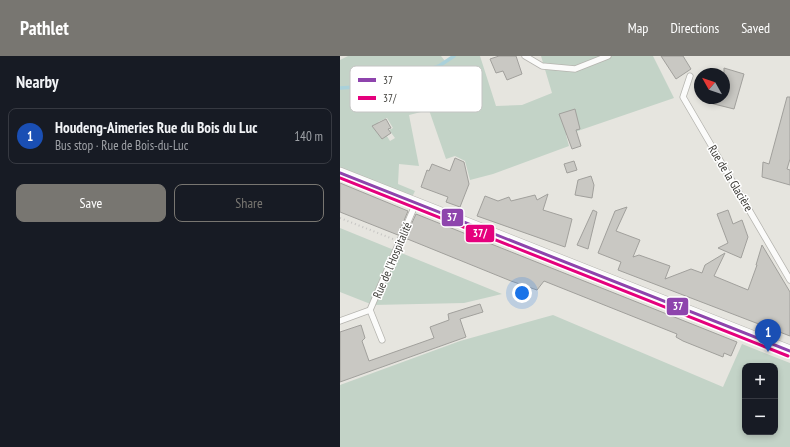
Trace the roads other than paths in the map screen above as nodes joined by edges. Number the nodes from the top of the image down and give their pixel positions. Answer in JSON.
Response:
{"nodes":[{"id":1,"x":525,"y":56,"type":"edge"},
{"id":2,"x":608,"y":56,"type":"edge"},
{"id":3,"x":690,"y":76,"type":"dead end"},
{"id":4,"x":340,"y":172,"type":"edge"},
{"id":5,"x":416,"y":203,"type":"junction"},
{"id":6,"x":790,"y":280,"type":"edge"},
{"id":7,"x":370,"y":310,"type":"junction"},
{"id":8,"x":340,"y":321,"type":"edge"},
{"id":9,"x":382,"y":340,"type":"dead end"},
{"id":10,"x":790,"y":351,"type":"edge"}],
"edges":[{"from":1,"to":2,"type":"lane"},
{"from":3,"to":6,"type":"lane","name":"Rue de la Glacière"},
{"from":4,"to":5,"type":"street"},
{"from":5,"to":7,"type":"lane","name":"Rue de l'Hospitalité"},
{"from":5,"to":10,"type":"street"},
{"from":7,"to":8,"type":"lane","name":"Rue de l'Hospitalité"},
{"from":7,"to":9,"type":"lane"}]}
